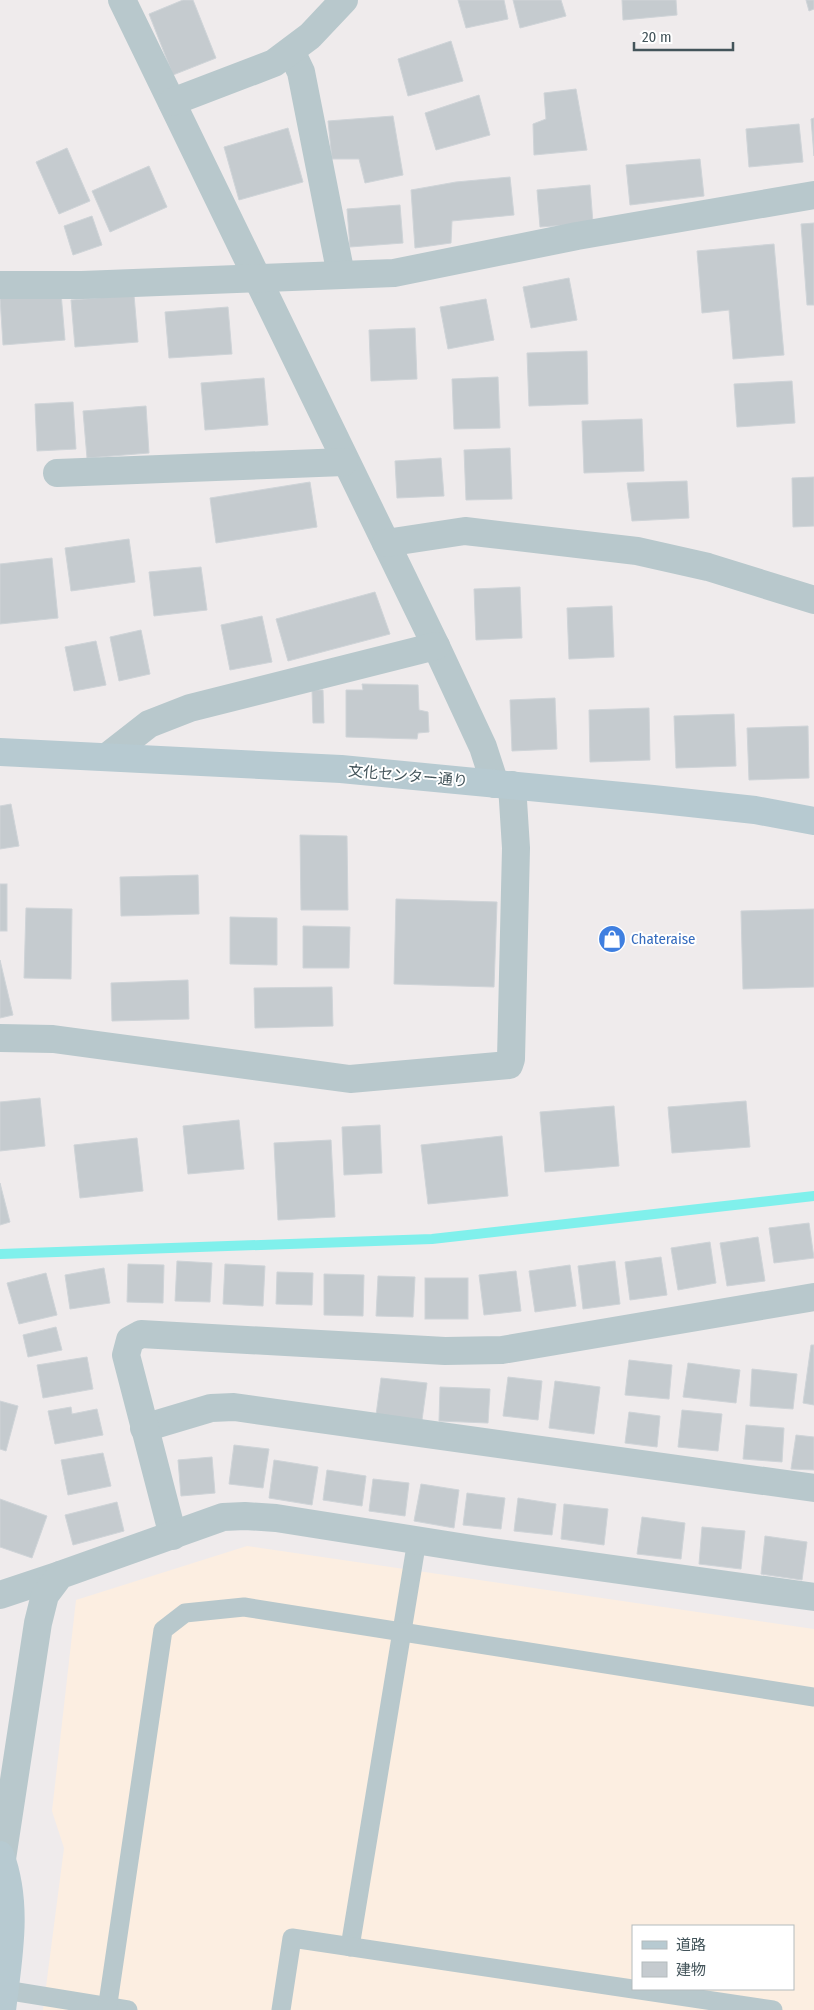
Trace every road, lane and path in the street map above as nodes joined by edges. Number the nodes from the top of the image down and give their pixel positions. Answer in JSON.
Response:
{"nodes":[{"id":1,"x":122,"y":0,"type":"edge"},
{"id":2,"x":344,"y":0,"type":"edge"},
{"id":3,"x":291,"y":51,"type":"junction"},
{"id":4,"x":172,"y":102,"type":"junction"},
{"id":5,"x":814,"y":195,"type":"edge"},
{"id":6,"x":341,"y":275,"type":"junction"},
{"id":7,"x":257,"y":278,"type":"junction"},
{"id":8,"x":0,"y":285,"type":"edge"},
{"id":9,"x":344,"y":462,"type":"junction"},
{"id":10,"x":57,"y":473,"type":"dead end"},
{"id":11,"x":386,"y":543,"type":"junction"},
{"id":12,"x":814,"y":600,"type":"edge"},
{"id":13,"x":436,"y":646,"type":"junction"},
{"id":14,"x":0,"y":752,"type":"edge"},
{"id":15,"x":108,"y":756,"type":"junction"},
{"id":16,"x":504,"y":784,"type":"junction"},
{"id":17,"x":814,"y":821,"type":"edge"},
{"id":18,"x":0,"y":1038,"type":"edge"},
{"id":19,"x":814,"y":1297,"type":"edge"},
{"id":20,"x":144,"y":1428,"type":"junction"},
{"id":21,"x":814,"y":1488,"type":"edge"},
{"id":22,"x":173,"y":1536,"type":"junction"},
{"id":23,"x":416,"y":1540,"type":"junction"},
{"id":24,"x":60,"y":1575,"type":"junction"},
{"id":25,"x":0,"y":1596,"type":"edge"},
{"id":26,"x":814,"y":1597,"type":"edge"},
{"id":27,"x":401,"y":1632,"type":"junction"},
{"id":28,"x":814,"y":1697,"type":"edge"},
{"id":29,"x":1,"y":1857,"type":"edge"},
{"id":30,"x":350,"y":1947,"type":"junction"},
{"id":31,"x":632,"y":1989,"type":"edge"},
{"id":32,"x":638,"y":1990,"type":"edge"},
{"id":33,"x":4,"y":2000,"type":"edge"},
{"id":34,"x":107,"y":2008,"type":"edge"},
{"id":35,"x":128,"y":2010,"type":"edge"},
{"id":36,"x":282,"y":2010,"type":"edge"},
{"id":37,"x":772,"y":2010,"type":"edge"}],
"edges":[{"from":1,"to":4,"type":"street"},
{"from":2,"to":3,"type":"street"},
{"from":3,"to":4,"type":"street"},
{"from":3,"to":6,"type":"street"},
{"from":4,"to":7,"type":"street"},
{"from":5,"to":6,"type":"street"},
{"from":6,"to":7,"type":"street"},
{"from":7,"to":8,"type":"street"},
{"from":7,"to":9,"type":"street"},
{"from":9,"to":10,"type":"street"},
{"from":9,"to":11,"type":"street"},
{"from":11,"to":12,"type":"street"},
{"from":11,"to":13,"type":"street"},
{"from":13,"to":15,"type":"street"},
{"from":13,"to":16,"type":"street"},
{"from":14,"to":15,"type":"street","name":"文化センター通り"},
{"from":15,"to":16,"type":"street","name":"文化センター通り"},
{"from":16,"to":17,"type":"street","name":"文化センター通り"},
{"from":16,"to":18,"type":"street"},
{"from":19,"to":20,"type":"street"},
{"from":20,"to":21,"type":"street"},
{"from":20,"to":22,"type":"street"},
{"from":22,"to":23,"type":"street"},
{"from":22,"to":24,"type":"street"},
{"from":23,"to":26,"type":"street"},
{"from":23,"to":27,"type":"lane"},
{"from":24,"to":25,"type":"street"},
{"from":24,"to":29,"type":"street"},
{"from":27,"to":28,"type":"lane"},
{"from":27,"to":30,"type":"lane"},
{"from":27,"to":34,"type":"lane"},
{"from":29,"to":33,"type":"street"},
{"from":30,"to":31,"type":"lane"},
{"from":30,"to":36,"type":"lane"},
{"from":32,"to":37,"type":"lane"},
{"from":33,"to":34,"type":"lane"},
{"from":34,"to":35,"type":"lane"}]}
